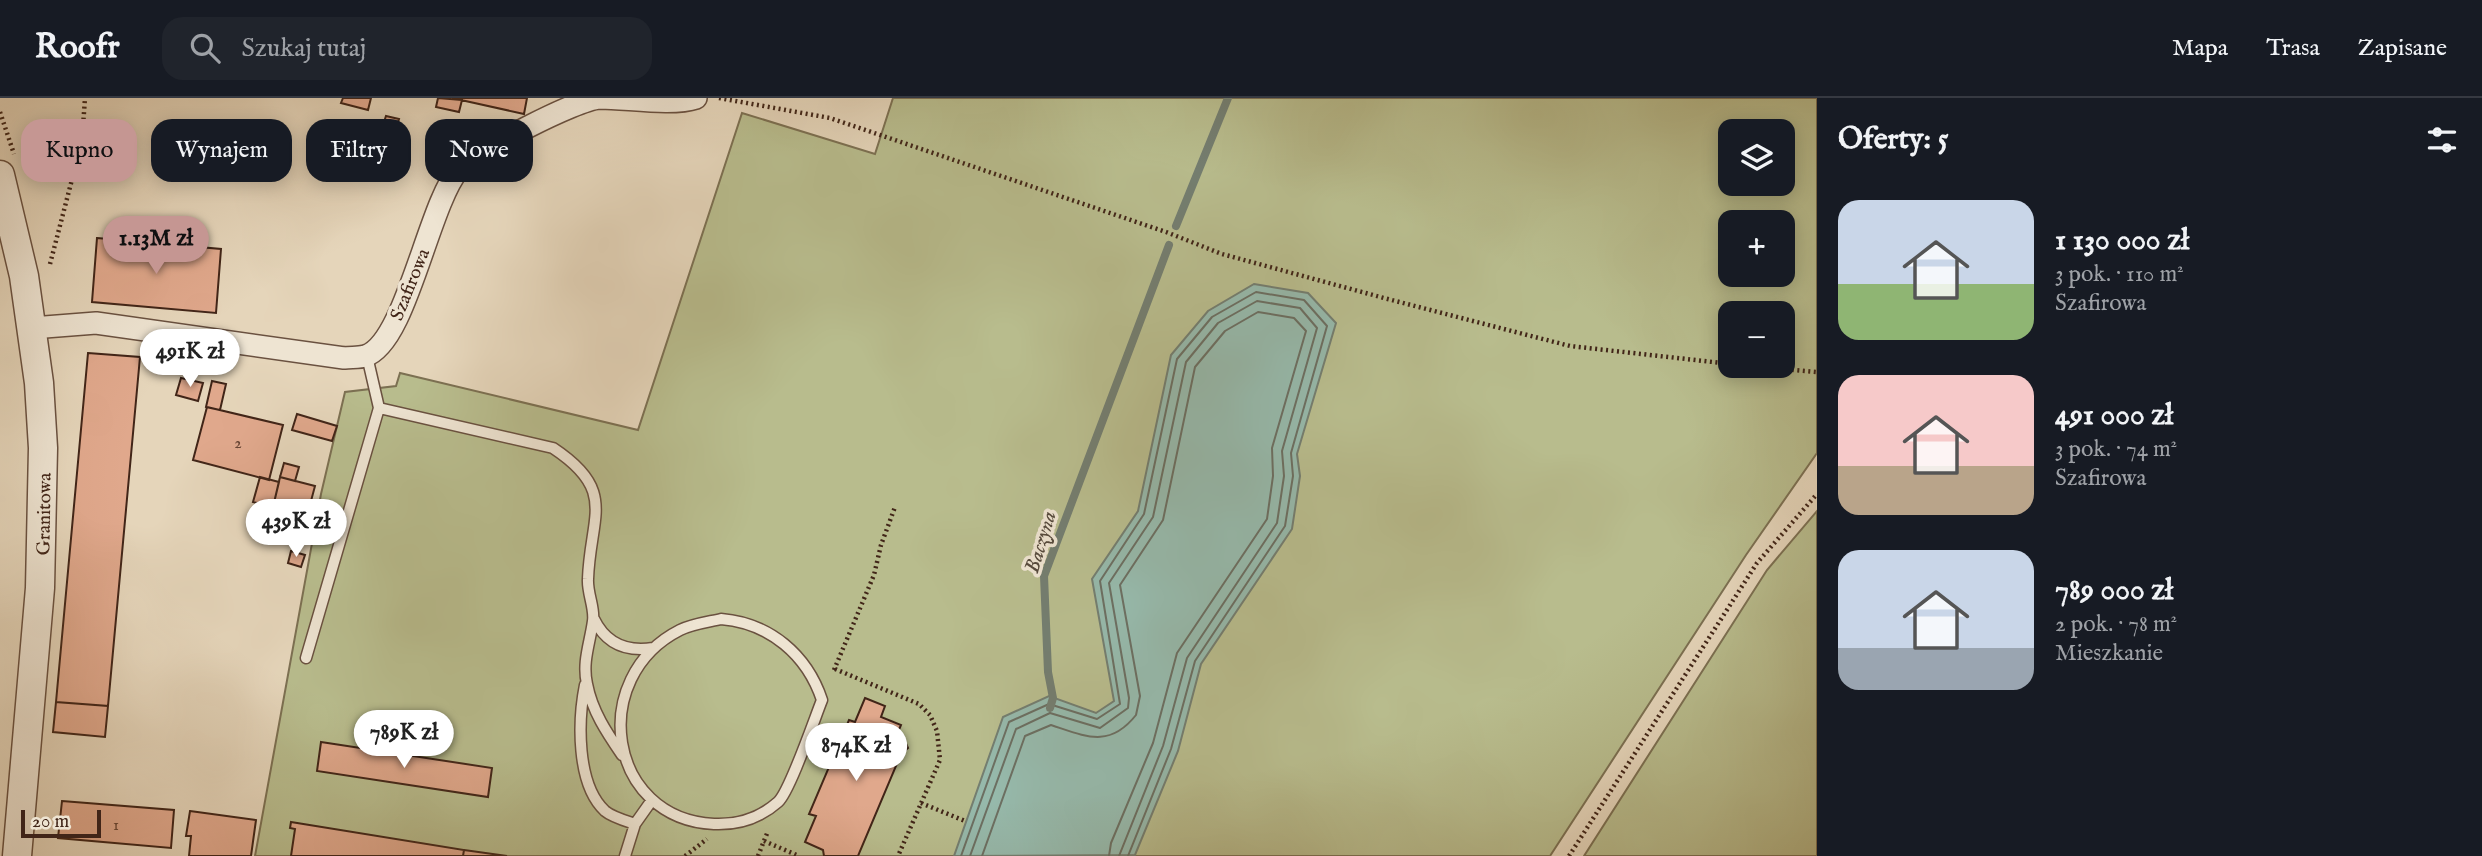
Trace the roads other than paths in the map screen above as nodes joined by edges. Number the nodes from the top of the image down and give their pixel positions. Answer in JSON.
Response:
{"nodes":[{"id":1,"x":696,"y":98,"type":"edge"},
{"id":2,"x":0,"y":175,"type":"edge"},
{"id":3,"x":32,"y":328,"type":"junction"},
{"id":4,"x":367,"y":356,"type":"junction"},
{"id":5,"x":379,"y":408,"type":"junction"},
{"id":6,"x":594,"y":619,"type":"junction"},
{"id":7,"x":653,"y":648,"type":"junction"},
{"id":8,"x":306,"y":659,"type":"dead end"},
{"id":9,"x":586,"y":682,"type":"junction"},
{"id":10,"x":625,"y":761,"type":"junction"},
{"id":11,"x":652,"y":800,"type":"junction"},
{"id":12,"x":635,"y":824,"type":"junction"},
{"id":13,"x":17,"y":856,"type":"edge"},
{"id":14,"x":625,"y":856,"type":"edge"}],
"edges":[{"from":1,"to":4,"type":"street","name":"Szafirowa"},
{"from":2,"to":3,"type":"street","name":"Granitowa"},
{"from":3,"to":4,"type":"street"},
{"from":3,"to":13,"type":"street","name":"Granitowa"},
{"from":4,"to":5,"type":"lane"},
{"from":5,"to":6,"type":"lane"},
{"from":5,"to":8,"type":"lane"},
{"from":6,"to":7,"type":"lane"},
{"from":6,"to":9,"type":"lane"},
{"from":7,"to":10,"type":"lane"},
{"from":7,"to":11,"type":"lane"},
{"from":9,"to":10,"type":"lane"},
{"from":9,"to":12,"type":"lane"},
{"from":10,"to":11,"type":"lane"},
{"from":11,"to":12,"type":"lane"},
{"from":12,"to":14,"type":"lane"}]}
